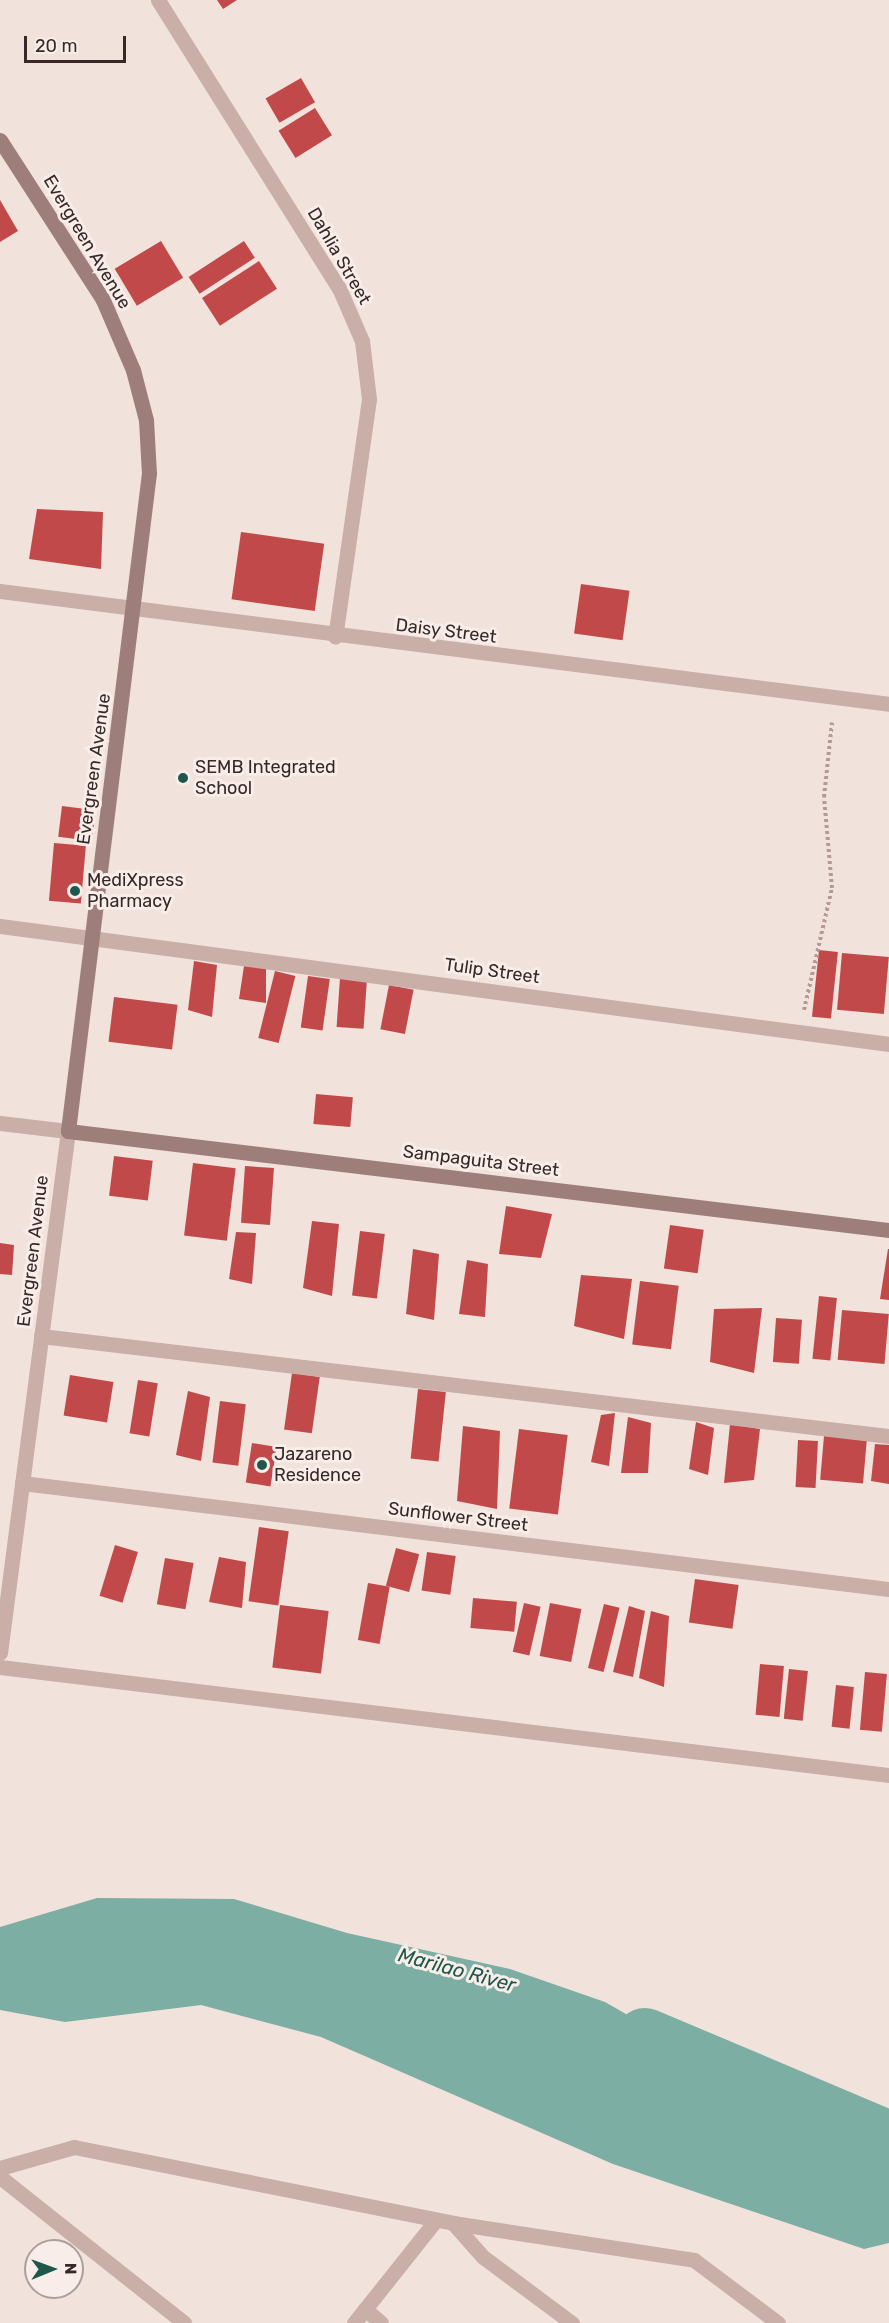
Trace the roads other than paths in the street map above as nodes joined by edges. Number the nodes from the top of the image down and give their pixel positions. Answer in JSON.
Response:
{"nodes":[{"id":1,"x":158,"y":0,"type":"edge"},
{"id":2,"x":0,"y":140,"type":"edge"},
{"id":3,"x":0,"y":591,"type":"edge"},
{"id":4,"x":136,"y":607,"type":"junction"},
{"id":5,"x":335,"y":637,"type":"junction"},
{"id":6,"x":889,"y":704,"type":"edge"},
{"id":7,"x":0,"y":926,"type":"edge"},
{"id":8,"x":90,"y":936,"type":"junction"},
{"id":9,"x":889,"y":1044,"type":"edge"},
{"id":10,"x":0,"y":1123,"type":"edge"},
{"id":11,"x":68,"y":1131,"type":"junction"},
{"id":12,"x":889,"y":1230,"type":"edge"},
{"id":13,"x":41,"y":1336,"type":"junction"},
{"id":14,"x":889,"y":1436,"type":"edge"},
{"id":15,"x":22,"y":1483,"type":"junction"},
{"id":16,"x":889,"y":1589,"type":"edge"},
{"id":17,"x":0,"y":1653,"type":"edge"},
{"id":18,"x":0,"y":1667,"type":"edge"},
{"id":19,"x":889,"y":1775,"type":"edge"},
{"id":20,"x":0,"y":2168,"type":"edge"},
{"id":21,"x":0,"y":2177,"type":"edge"},
{"id":22,"x":436,"y":2220,"type":"junction"},
{"id":23,"x":453,"y":2223,"type":"junction"},
{"id":24,"x":365,"y":2309,"type":"junction"},
{"id":25,"x":184,"y":2323,"type":"edge"},
{"id":26,"x":354,"y":2323,"type":"edge"},
{"id":27,"x":381,"y":2323,"type":"edge"},
{"id":28,"x":572,"y":2323,"type":"edge"},
{"id":29,"x":778,"y":2323,"type":"edge"}],
"edges":[{"from":1,"to":5,"type":"street","name":"Dahlia Street"},
{"from":2,"to":4,"type":"street","name":"Evergreen Avenue"},
{"from":3,"to":4,"type":"street","name":"Daisy Street"},
{"from":4,"to":5,"type":"street","name":"Daisy Street"},
{"from":4,"to":8,"type":"street","name":"Evergreen Avenue"},
{"from":5,"to":6,"type":"street","name":"Daisy Street"},
{"from":7,"to":8,"type":"street","name":"Tulip Street"},
{"from":8,"to":9,"type":"street","name":"Tulip Street"},
{"from":8,"to":11,"type":"street","name":"Evergreen Avenue"},
{"from":10,"to":11,"type":"street"},
{"from":11,"to":12,"type":"street","name":"Sampaguita Street"},
{"from":11,"to":13,"type":"street","name":"Evergreen Avenue"},
{"from":13,"to":14,"type":"street"},
{"from":13,"to":15,"type":"street","name":"Evergreen Avenue"},
{"from":15,"to":16,"type":"street","name":"Sunflower Street"},
{"from":15,"to":17,"type":"street","name":"Evergreen Avenue"},
{"from":18,"to":19,"type":"street"},
{"from":20,"to":22,"type":"street"},
{"from":21,"to":25,"type":"street"},
{"from":22,"to":23,"type":"street"},
{"from":22,"to":24,"type":"street"},
{"from":23,"to":28,"type":"street"},
{"from":23,"to":29,"type":"street"},
{"from":24,"to":26,"type":"street"},
{"from":24,"to":27,"type":"street"}]}
